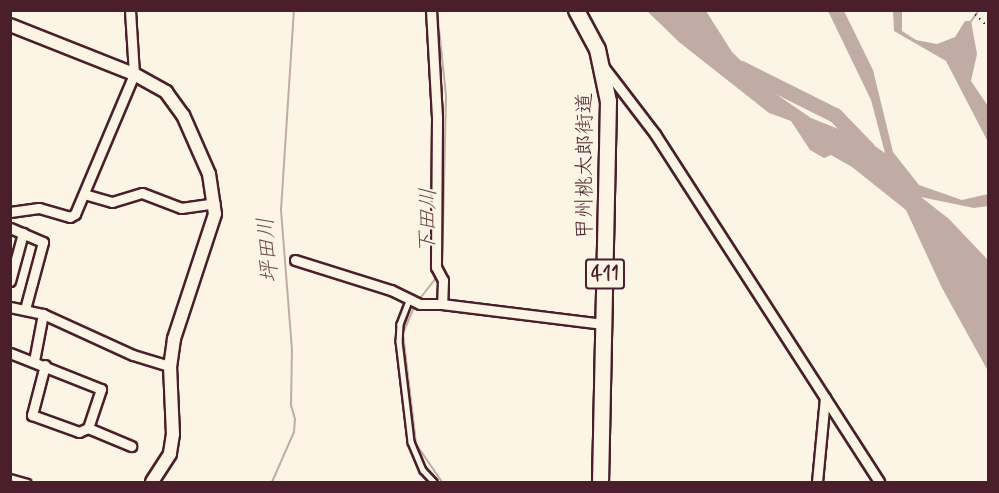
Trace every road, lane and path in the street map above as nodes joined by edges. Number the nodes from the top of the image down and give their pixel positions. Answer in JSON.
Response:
{"nodes":[{"id":1,"x":130,"y":10,"type":"edge"},
{"id":2,"x":430,"y":10,"type":"edge"},
{"id":3,"x":576,"y":10,"type":"edge"},
{"id":4,"x":972,"y":11,"type":"edge"},
{"id":5,"x":10,"y":25,"type":"edge"},
{"id":6,"x":988,"y":27,"type":"edge"},
{"id":7,"x":603,"y":66,"type":"junction"},
{"id":8,"x":134,"y":74,"type":"junction"},
{"id":9,"x":84,"y":194,"type":"junction"},
{"id":10,"x":215,"y":203,"type":"junction"},
{"id":11,"x":10,"y":212,"type":"edge"},
{"id":12,"x":10,"y":228,"type":"edge"},
{"id":13,"x":23,"y":233,"type":"junction"},
{"id":14,"x":295,"y":260,"type":"dead end"},
{"id":15,"x":10,"y":281,"type":"edge"},
{"id":16,"x":414,"y":302,"type":"junction"},
{"id":17,"x":442,"y":304,"type":"junction"},
{"id":18,"x":10,"y":307,"type":"edge"},
{"id":19,"x":25,"y":309,"type":"junction"},
{"id":20,"x":43,"y":314,"type":"junction"},
{"id":21,"x":603,"y":324,"type":"junction"},
{"id":22,"x":10,"y":353,"type":"edge"},
{"id":23,"x":34,"y":361,"type":"junction"},
{"id":24,"x":45,"y":365,"type":"junction"},
{"id":25,"x":170,"y":366,"type":"junction"},
{"id":26,"x":825,"y":397,"type":"junction"},
{"id":27,"x":88,"y":428,"type":"junction"},
{"id":28,"x":131,"y":446,"type":"dead end"},
{"id":29,"x":10,"y":477,"type":"edge"},
{"id":30,"x":27,"y":483,"type":"edge"},
{"id":31,"x":152,"y":483,"type":"edge"},
{"id":32,"x":434,"y":483,"type":"edge"},
{"id":33,"x":600,"y":483,"type":"edge"},
{"id":34,"x":817,"y":483,"type":"edge"},
{"id":35,"x":879,"y":483,"type":"edge"}],
"edges":[{"from":1,"to":8,"type":"street"},
{"from":2,"to":17,"type":"street"},
{"from":3,"to":7,"type":"highway","number":"411"},
{"from":4,"to":6,"type":"path"},
{"from":5,"to":8,"type":"street"},
{"from":7,"to":21,"type":"highway","name":"甲州桃太郎街道","number":"411"},
{"from":7,"to":26,"type":"street"},
{"from":8,"to":9,"type":"street"},
{"from":8,"to":10,"type":"street"},
{"from":9,"to":10,"type":"street"},
{"from":9,"to":11,"type":"street"},
{"from":10,"to":25,"type":"street"},
{"from":12,"to":13,"type":"street"},
{"from":13,"to":15,"type":"street"},
{"from":13,"to":19,"type":"street"},
{"from":14,"to":16,"type":"street"},
{"from":16,"to":17,"type":"street"},
{"from":16,"to":32,"type":"lane"},
{"from":17,"to":21,"type":"street"},
{"from":18,"to":19,"type":"street"},
{"from":19,"to":20,"type":"street"},
{"from":20,"to":23,"type":"street"},
{"from":20,"to":25,"type":"street"},
{"from":21,"to":33,"type":"highway","name":"甲州桃太郎街道","number":"411"},
{"from":22,"to":23,"type":"street"},
{"from":23,"to":24,"type":"street"},
{"from":24,"to":27,"type":"street"},
{"from":24,"to":27,"type":"street"},
{"from":25,"to":31,"type":"street"},
{"from":26,"to":34,"type":"street"},
{"from":26,"to":35,"type":"street"},
{"from":27,"to":28,"type":"street"},
{"from":29,"to":30,"type":"lane"}]}
